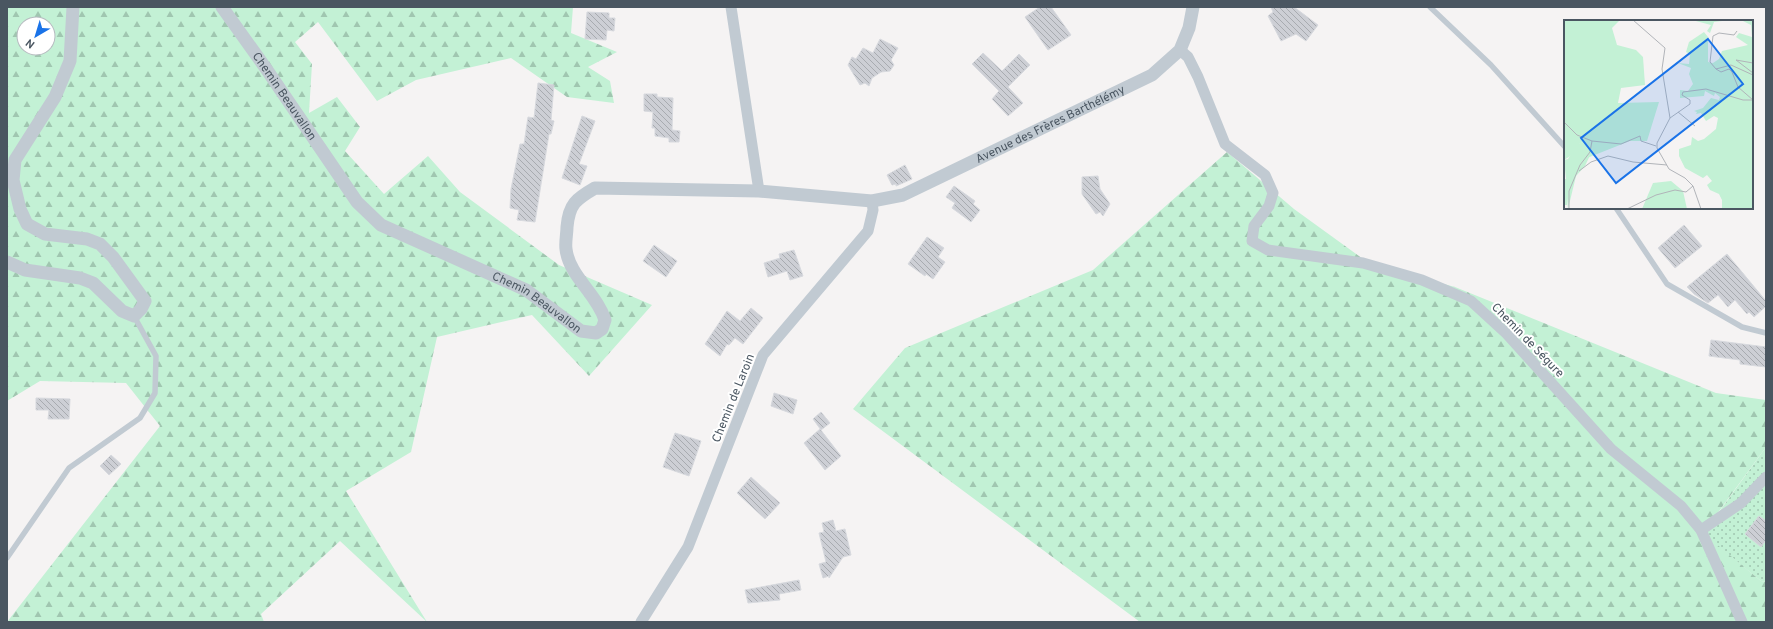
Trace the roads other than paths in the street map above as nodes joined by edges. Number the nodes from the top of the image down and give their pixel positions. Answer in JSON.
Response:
{"nodes":[{"id":1,"x":74,"y":7,"type":"edge"},
{"id":2,"x":222,"y":7,"type":"edge"},
{"id":3,"x":731,"y":7,"type":"edge"},
{"id":4,"x":1193,"y":7,"type":"edge"},
{"id":5,"x":1430,"y":7,"type":"edge"},
{"id":6,"x":1180,"y":50,"type":"junction"},
{"id":7,"x":1564,"y":146,"type":"edge"},
{"id":8,"x":759,"y":191,"type":"junction"},
{"id":9,"x":872,"y":201,"type":"junction"},
{"id":10,"x":1617,"y":209,"type":"edge"},
{"id":11,"x":7,"y":262,"type":"edge"},
{"id":12,"x":134,"y":316,"type":"junction"},
{"id":13,"x":1766,"y":333,"type":"edge"},
{"id":14,"x":1766,"y":477,"type":"edge"},
{"id":15,"x":1701,"y":530,"type":"junction"},
{"id":16,"x":7,"y":558,"type":"edge"},
{"id":17,"x":641,"y":622,"type":"edge"},
{"id":18,"x":1742,"y":622,"type":"edge"}],
"edges":[{"from":1,"to":12,"type":"street"},
{"from":2,"to":8,"type":"street","name":"Chemin Beauvallon"},
{"from":3,"to":8,"type":"street"},
{"from":4,"to":6,"type":"street","name":"Avenue des Frères Barthélémy"},
{"from":5,"to":7,"type":"lane"},
{"from":6,"to":9,"type":"street","name":"Avenue des Frères Barthélémy"},
{"from":6,"to":15,"type":"street","name":"Chemin de Ségure"},
{"from":8,"to":9,"type":"street","name":"Chemin Beauvallon"},
{"from":9,"to":17,"type":"street","name":"Chemin de Laroin"},
{"from":10,"to":13,"type":"lane"},
{"from":11,"to":12,"type":"street"},
{"from":12,"to":16,"type":"lane"},
{"from":14,"to":15,"type":"street"},
{"from":15,"to":18,"type":"street","name":"Chemin de Ségure"}]}
